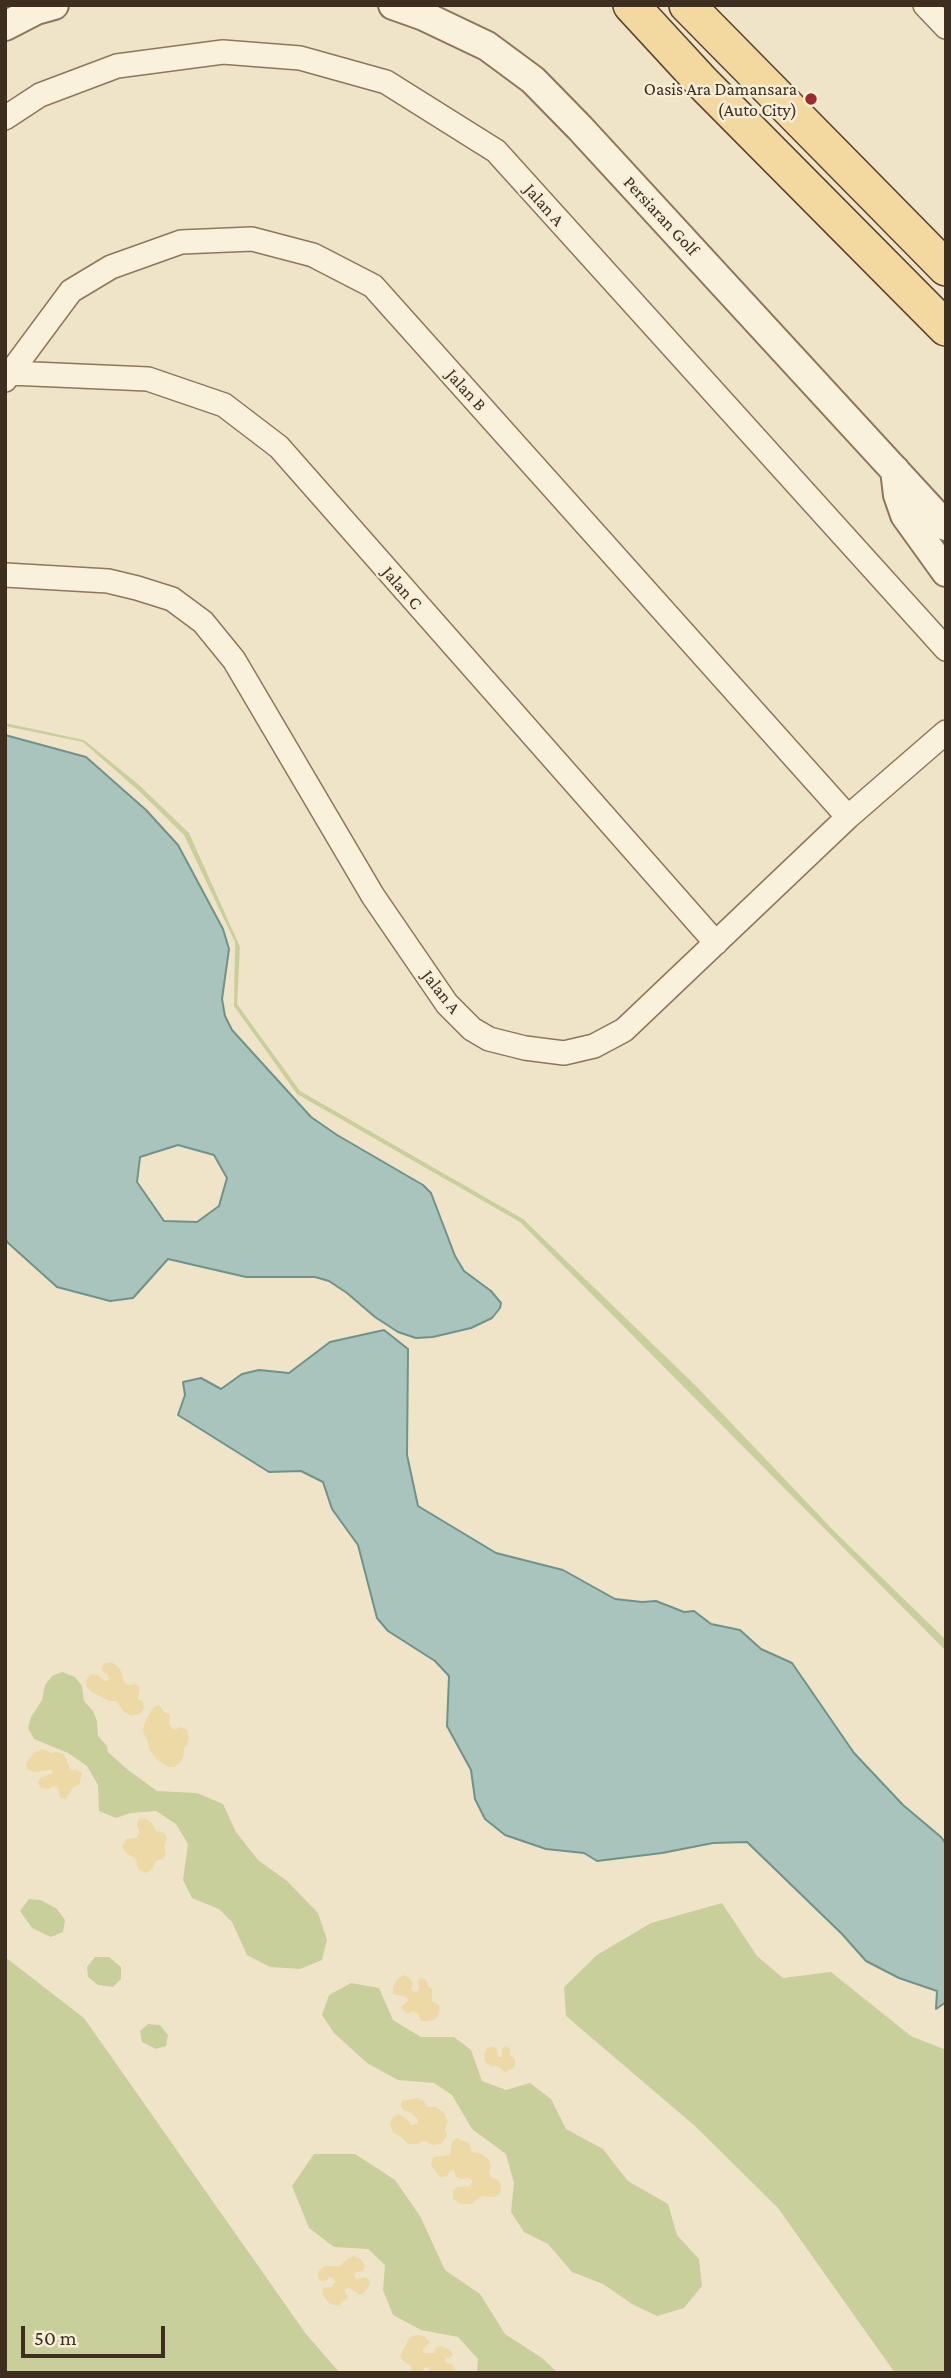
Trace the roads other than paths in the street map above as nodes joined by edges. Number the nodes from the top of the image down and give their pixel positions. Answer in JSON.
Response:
{"nodes":[{"id":1,"x":54,"y":5,"type":"edge"},
{"id":2,"x":393,"y":5,"type":"edge"},
{"id":3,"x":631,"y":5,"type":"edge"},
{"id":4,"x":687,"y":5,"type":"edge"},
{"id":5,"x":925,"y":5,"type":"edge"},
{"id":6,"x":5,"y":26,"type":"edge"},
{"id":7,"x":946,"y":27,"type":"edge"},
{"id":8,"x":5,"y":118,"type":"edge"},
{"id":9,"x":946,"y":268,"type":"edge"},
{"id":10,"x":934,"y":316,"type":"edge"},
{"id":11,"x":946,"y":337,"type":"edge"},
{"id":12,"x":8,"y":376,"type":"edge"},
{"id":13,"x":895,"y":470,"type":"junction"},
{"id":14,"x":946,"y":526,"type":"edge"},
{"id":15,"x":946,"y":572,"type":"edge"},
{"id":16,"x":5,"y":575,"type":"edge"},
{"id":17,"x":946,"y":649,"type":"edge"},
{"id":18,"x":946,"y":733,"type":"edge"},
{"id":19,"x":848,"y":817,"type":"junction"},
{"id":20,"x":716,"y":943,"type":"junction"}],
"edges":[{"from":1,"to":6,"type":"street"},
{"from":2,"to":13,"type":"street","name":"Persiaran Golf"},
{"from":3,"to":10,"type":"main road"},
{"from":4,"to":9,"type":"main road"},
{"from":5,"to":7,"type":"street"},
{"from":8,"to":17,"type":"street","name":"Jalan A"},
{"from":10,"to":11,"type":"main road"},
{"from":12,"to":19,"type":"street","name":"Jalan B"},
{"from":12,"to":20,"type":"street","name":"Jalan C"},
{"from":13,"to":14,"type":"street","name":"Persiaran Golf"},
{"from":13,"to":15,"type":"street"},
{"from":16,"to":20,"type":"street","name":"Jalan A"},
{"from":18,"to":19,"type":"street","name":"Jalan A"},
{"from":19,"to":20,"type":"street","name":"Jalan A"}]}
